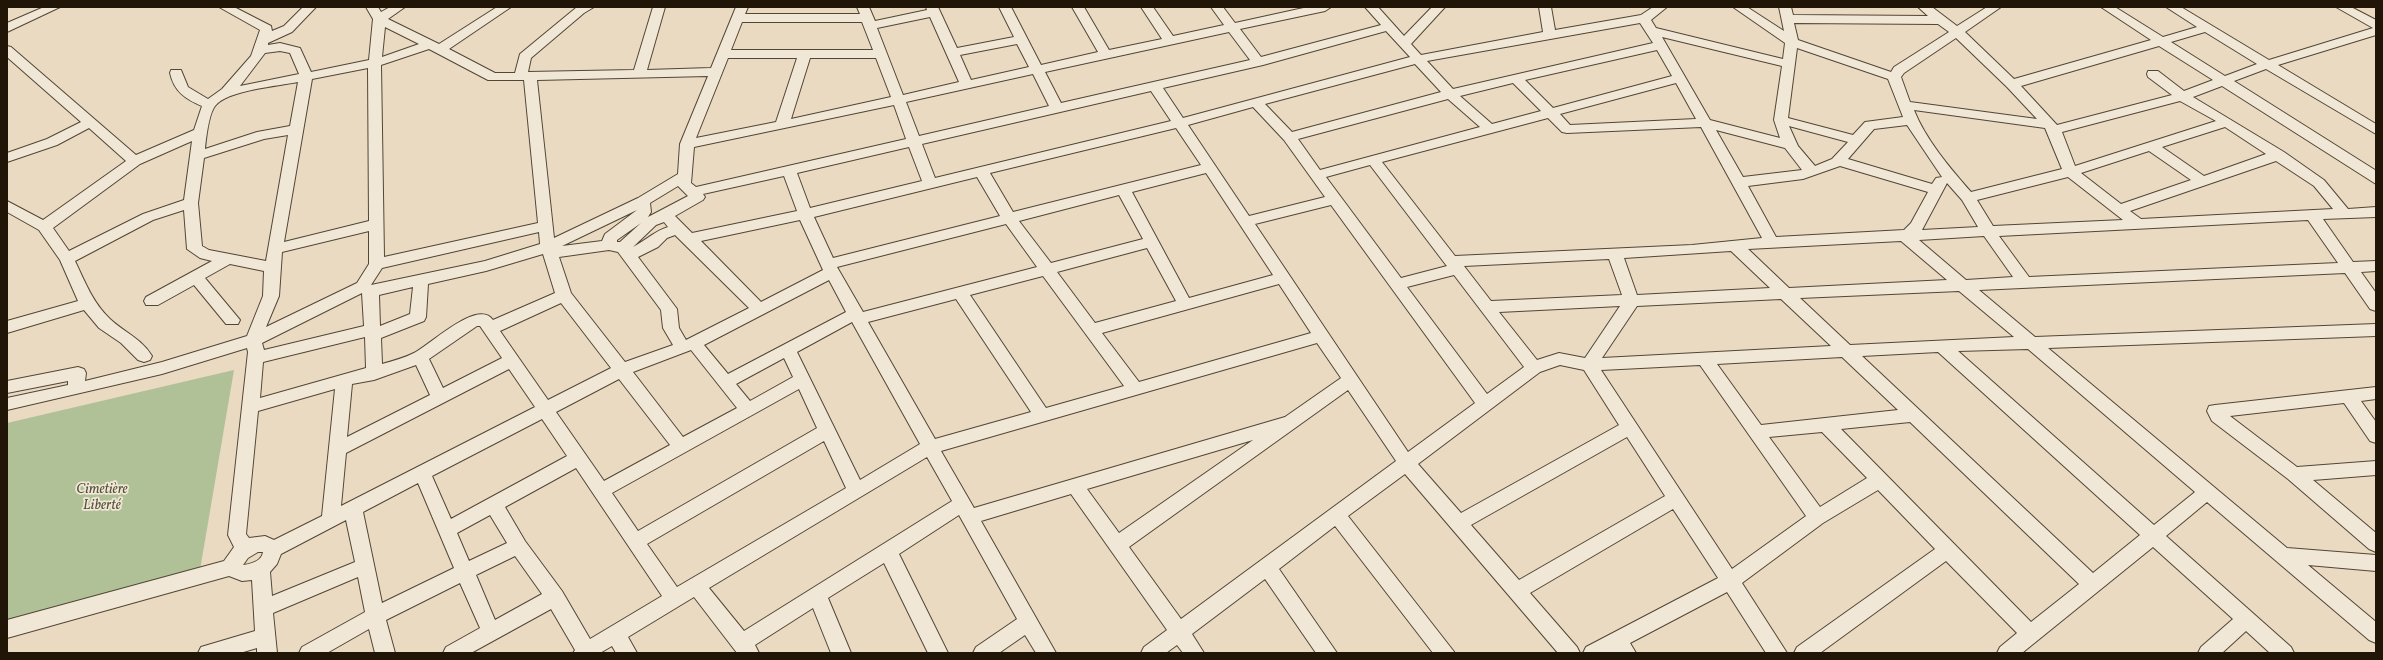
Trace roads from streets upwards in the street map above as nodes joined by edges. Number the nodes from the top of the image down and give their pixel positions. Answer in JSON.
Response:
{"nodes":[{"id":1,"x":54,"y":7,"type":"edge"},
{"id":2,"x":225,"y":7,"type":"edge"},
{"id":3,"x":310,"y":7,"type":"edge"},
{"id":4,"x":399,"y":7,"type":"edge"},
{"id":5,"x":505,"y":7,"type":"edge"},
{"id":6,"x":588,"y":7,"type":"edge"},
{"id":7,"x":659,"y":7,"type":"edge"},
{"id":8,"x":1005,"y":7,"type":"edge"},
{"id":9,"x":1078,"y":7,"type":"edge"},
{"id":10,"x":1147,"y":7,"type":"edge"},
{"id":11,"x":1217,"y":7,"type":"edge"},
{"id":12,"x":1325,"y":7,"type":"edge"},
{"id":13,"x":1371,"y":7,"type":"edge"},
{"id":14,"x":1439,"y":7,"type":"edge"},
{"id":15,"x":1545,"y":7,"type":"edge"},
{"id":16,"x":1661,"y":7,"type":"edge"},
{"id":17,"x":1739,"y":7,"type":"edge"},
{"id":18,"x":1924,"y":7,"type":"edge"},
{"id":19,"x":1995,"y":7,"type":"edge"},
{"id":20,"x":2107,"y":7,"type":"edge"},
{"id":21,"x":2172,"y":7,"type":"edge"},
{"id":22,"x":2342,"y":7,"type":"edge"},
{"id":23,"x":933,"y":10,"type":"edge"},
{"id":24,"x":740,"y":12,"type":"edge"},
{"id":25,"x":1275,"y":12,"type":"edge"},
{"id":26,"x":376,"y":13,"type":"edge"},
{"id":27,"x":1786,"y":13,"type":"edge"},
{"id":28,"x":867,"y":17,"type":"edge"},
{"id":29,"x":1940,"y":20,"type":"junction"},
{"id":30,"x":1647,"y":25,"type":"junction"},
{"id":31,"x":2376,"y":25,"type":"edge"},
{"id":32,"x":1232,"y":27,"type":"junction"},
{"id":33,"x":1388,"y":27,"type":"junction"},
{"id":34,"x":7,"y":28,"type":"edge"},
{"id":35,"x":2207,"y":28,"type":"junction"},
{"id":36,"x":2376,"y":31,"type":"edge"},
{"id":37,"x":1957,"y":32,"type":"junction"},
{"id":38,"x":1550,"y":35,"type":"junction"},
{"id":39,"x":1022,"y":39,"type":"junction"},
{"id":40,"x":2162,"y":40,"type":"junction"},
{"id":41,"x":1170,"y":41,"type":"junction"},
{"id":42,"x":1792,"y":42,"type":"junction"},
{"id":43,"x":1404,"y":44,"type":"junction"},
{"id":44,"x":262,"y":45,"type":"junction"},
{"id":45,"x":1661,"y":45,"type":"junction"},
{"id":46,"x":435,"y":48,"type":"junction"},
{"id":47,"x":7,"y":50,"type":"edge"},
{"id":48,"x":953,"y":53,"type":"junction"},
{"id":49,"x":724,"y":54,"type":"junction"},
{"id":50,"x":880,"y":54,"type":"junction"},
{"id":51,"x":1106,"y":54,"type":"junction"},
{"id":52,"x":804,"y":55,"type":"junction"},
{"id":53,"x":1418,"y":59,"type":"junction"},
{"id":54,"x":1258,"y":62,"type":"junction"},
{"id":55,"x":375,"y":63,"type":"junction"},
{"id":56,"x":1788,"y":64,"type":"junction"},
{"id":57,"x":2268,"y":64,"type":"junction"},
{"id":58,"x":1037,"y":70,"type":"junction"},
{"id":59,"x":717,"y":72,"type":"junction"},
{"id":60,"x":176,"y":73,"type":"dead end"},
{"id":61,"x":639,"y":74,"type":"junction"},
{"id":62,"x":2153,"y":74,"type":"dead end"},
{"id":63,"x":306,"y":76,"type":"junction"},
{"id":64,"x":526,"y":77,"type":"junction"},
{"id":65,"x":1894,"y":77,"type":"junction"},
{"id":66,"x":1515,"y":78,"type":"junction"},
{"id":67,"x":1680,"y":78,"type":"junction"},
{"id":68,"x":2221,"y":81,"type":"junction"},
{"id":69,"x":2012,"y":84,"type":"junction"},
{"id":70,"x":967,"y":85,"type":"junction"},
{"id":71,"x":1155,"y":86,"type":"junction"},
{"id":72,"x":228,"y":92,"type":"junction"},
{"id":73,"x":1450,"y":94,"type":"junction"},
{"id":74,"x":2182,"y":96,"type":"junction"},
{"id":75,"x":898,"y":100,"type":"junction"},
{"id":76,"x":1255,"y":101,"type":"junction"},
{"id":77,"x":209,"y":104,"type":"junction"},
{"id":78,"x":1904,"y":104,"type":"junction"},
{"id":79,"x":1057,"y":109,"type":"junction"},
{"id":80,"x":1550,"y":112,"type":"junction"},
{"id":81,"x":1781,"y":120,"type":"junction"},
{"id":82,"x":1911,"y":120,"type":"junction"},
{"id":83,"x":91,"y":122,"type":"junction"},
{"id":84,"x":1705,"y":122,"type":"junction"},
{"id":85,"x":2227,"y":122,"type":"junction"},
{"id":86,"x":1178,"y":123,"type":"junction"},
{"id":87,"x":782,"y":125,"type":"junction"},
{"id":88,"x":2052,"y":127,"type":"junction"},
{"id":89,"x":296,"y":129,"type":"junction"},
{"id":90,"x":1490,"y":129,"type":"junction"},
{"id":91,"x":2376,"y":130,"type":"edge"},
{"id":92,"x":200,"y":133,"type":"junction"},
{"id":93,"x":1289,"y":137,"type":"junction"},
{"id":94,"x":1855,"y":140,"type":"junction"},
{"id":95,"x":914,"y":142,"type":"junction"},
{"id":96,"x":687,"y":144,"type":"junction"},
{"id":97,"x":1789,"y":145,"type":"junction"},
{"id":98,"x":2151,"y":146,"type":"junction"},
{"id":99,"x":2279,"y":155,"type":"junction"},
{"id":100,"x":196,"y":156,"type":"junction"},
{"id":101,"x":7,"y":158,"type":"edge"},
{"id":102,"x":1373,"y":160,"type":"junction"},
{"id":103,"x":136,"y":161,"type":"junction"},
{"id":104,"x":1838,"y":161,"type":"junction"},
{"id":105,"x":1208,"y":168,"type":"junction"},
{"id":106,"x":789,"y":171,"type":"junction"},
{"id":107,"x":981,"y":171,"type":"junction"},
{"id":108,"x":1811,"y":171,"type":"junction"},
{"id":109,"x":1945,"y":171,"type":"junction"},
{"id":110,"x":2070,"y":172,"type":"junction"},
{"id":111,"x":1317,"y":175,"type":"junction"},
{"id":112,"x":684,"y":176,"type":"junction"},
{"id":113,"x":2376,"y":179,"type":"edge"},
{"id":114,"x":2202,"y":181,"type":"junction"},
{"id":115,"x":1740,"y":182,"type":"junction"},
{"id":116,"x":930,"y":183,"type":"junction"},
{"id":117,"x":1123,"y":189,"type":"junction"},
{"id":118,"x":1937,"y":190,"type":"junction"},
{"id":119,"x":694,"y":192,"type":"junction"},
{"id":120,"x":1968,"y":197,"type":"junction"},
{"id":121,"x":1335,"y":199,"type":"junction"},
{"id":122,"x":643,"y":201,"type":"junction"},
{"id":123,"x":191,"y":203,"type":"junction"},
{"id":124,"x":7,"y":206,"type":"edge"},
{"id":125,"x":2118,"y":210,"type":"junction"},
{"id":126,"x":2376,"y":212,"type":"edge"},
{"id":127,"x":664,"y":214,"type":"junction"},
{"id":128,"x":805,"y":214,"type":"junction"},
{"id":129,"x":2345,"y":214,"type":"junction"},
{"id":130,"x":2312,"y":215,"type":"junction"},
{"id":131,"x":1009,"y":218,"type":"junction"},
{"id":132,"x":1244,"y":222,"type":"junction"},
{"id":133,"x":376,"y":224,"type":"junction"},
{"id":134,"x":2138,"y":224,"type":"junction"},
{"id":135,"x":44,"y":226,"type":"junction"},
{"id":136,"x":546,"y":226,"type":"junction"},
{"id":137,"x":678,"y":229,"type":"junction"},
{"id":138,"x":1988,"y":231,"type":"junction"},
{"id":139,"x":1906,"y":237,"type":"junction"},
{"id":140,"x":691,"y":238,"type":"junction"},
{"id":141,"x":1152,"y":242,"type":"junction"},
{"id":142,"x":1772,"y":242,"type":"junction"},
{"id":143,"x":1736,"y":247,"type":"junction"},
{"id":144,"x":275,"y":249,"type":"junction"},
{"id":145,"x":550,"y":250,"type":"junction"},
{"id":146,"x":621,"y":250,"type":"junction"},
{"id":147,"x":1615,"y":254,"type":"junction"},
{"id":148,"x":68,"y":259,"type":"junction"},
{"id":149,"x":227,"y":259,"type":"junction"},
{"id":150,"x":377,"y":264,"type":"junction"},
{"id":151,"x":1454,"y":265,"type":"junction"},
{"id":152,"x":2376,"y":266,"type":"edge"},
{"id":153,"x":272,"y":267,"type":"junction"},
{"id":154,"x":2351,"y":267,"type":"junction"},
{"id":155,"x":830,"y":268,"type":"junction"},
{"id":156,"x":1047,"y":270,"type":"junction"},
{"id":157,"x":196,"y":277,"type":"junction"},
{"id":158,"x":1282,"y":278,"type":"junction"},
{"id":159,"x":421,"y":279,"type":"junction"},
{"id":160,"x":2024,"y":282,"type":"junction"},
{"id":161,"x":1397,"y":284,"type":"junction"},
{"id":162,"x":1963,"y":285,"type":"junction"},
{"id":163,"x":366,"y":289,"type":"junction"},
{"id":164,"x":960,"y":292,"type":"junction"},
{"id":165,"x":1785,"y":293,"type":"junction"},
{"id":166,"x":564,"y":294,"type":"junction"},
{"id":167,"x":152,"y":301,"type":"dead end"},
{"id":168,"x":1632,"y":301,"type":"junction"},
{"id":169,"x":87,"y":304,"type":"junction"},
{"id":170,"x":1185,"y":304,"type":"junction"},
{"id":171,"x":2376,"y":305,"type":"edge"},
{"id":172,"x":1487,"y":307,"type":"junction"},
{"id":173,"x":759,"y":310,"type":"junction"},
{"id":174,"x":857,"y":316,"type":"junction"},
{"id":175,"x":232,"y":320,"type":"dead end"},
{"id":176,"x":7,"y":327,"type":"edge"},
{"id":177,"x":491,"y":328,"type":"junction"},
{"id":178,"x":1092,"y":330,"type":"junction"},
{"id":179,"x":2376,"y":330,"type":"edge"},
{"id":180,"x":371,"y":332,"type":"junction"},
{"id":181,"x":1321,"y":336,"type":"junction"},
{"id":182,"x":253,"y":340,"type":"junction"},
{"id":183,"x":2032,"y":344,"type":"junction"},
{"id":184,"x":688,"y":345,"type":"junction"},
{"id":185,"x":1942,"y":346,"type":"junction"},
{"id":186,"x":788,"y":349,"type":"junction"},
{"id":187,"x":1847,"y":352,"type":"junction"},
{"id":188,"x":144,"y":356,"type":"dead end"},
{"id":189,"x":420,"y":357,"type":"junction"},
{"id":190,"x":255,"y":358,"type":"junction"},
{"id":191,"x":513,"y":360,"type":"junction"},
{"id":192,"x":1705,"y":360,"type":"junction"},
{"id":193,"x":1589,"y":365,"type":"junction"},
{"id":194,"x":1534,"y":368,"type":"junction"},
{"id":195,"x":622,"y":370,"type":"junction"},
{"id":196,"x":374,"y":374,"type":"junction"},
{"id":197,"x":802,"y":380,"type":"junction"},
{"id":198,"x":1350,"y":380,"type":"junction"},
{"id":199,"x":344,"y":382,"type":"junction"},
{"id":200,"x":726,"y":382,"type":"junction"},
{"id":201,"x":7,"y":387,"type":"edge"},
{"id":202,"x":75,"y":389,"type":"junction"},
{"id":203,"x":1135,"y":389,"type":"junction"},
{"id":204,"x":2376,"y":393,"type":"edge"},
{"id":205,"x":2348,"y":395,"type":"junction"},
{"id":206,"x":440,"y":399,"type":"junction"},
{"id":207,"x":7,"y":404,"type":"edge"},
{"id":208,"x":1485,"y":404,"type":"junction"},
{"id":209,"x":249,"y":407,"type":"junction"},
{"id":210,"x":546,"y":409,"type":"junction"},
{"id":211,"x":748,"y":410,"type":"junction"},
{"id":212,"x":1042,"y":415,"type":"junction"},
{"id":213,"x":1913,"y":415,"type":"junction"},
{"id":214,"x":1287,"y":423,"type":"junction"},
{"id":215,"x":1825,"y":424,"type":"junction"},
{"id":216,"x":1630,"y":427,"type":"junction"},
{"id":217,"x":827,"y":431,"type":"junction"},
{"id":218,"x":1758,"y":432,"type":"junction"},
{"id":219,"x":2376,"y":436,"type":"edge"},
{"id":220,"x":681,"y":447,"type":"junction"},
{"id":221,"x":930,"y":447,"type":"junction"},
{"id":222,"x":337,"y":450,"type":"junction"},
{"id":223,"x":579,"y":458,"type":"junction"},
{"id":224,"x":1406,"y":463,"type":"junction"},
{"id":225,"x":2376,"y":468,"type":"edge"},
{"id":226,"x":422,"y":473,"type":"junction"},
{"id":227,"x":2294,"y":474,"type":"junction"},
{"id":228,"x":1879,"y":480,"type":"junction"},
{"id":229,"x":1075,"y":486,"type":"junction"},
{"id":230,"x":601,"y":491,"type":"junction"},
{"id":231,"x":856,"y":491,"type":"junction"},
{"id":232,"x":2206,"y":493,"type":"junction"},
{"id":233,"x":1676,"y":498,"type":"junction"},
{"id":234,"x":494,"y":506,"type":"junction"},
{"id":235,"x":353,"y":509,"type":"junction"},
{"id":236,"x":966,"y":510,"type":"junction"},
{"id":237,"x":1337,"y":515,"type":"junction"},
{"id":238,"x":1817,"y":518,"type":"junction"},
{"id":239,"x":331,"y":520,"type":"junction"},
{"id":240,"x":1459,"y":523,"type":"junction"},
{"id":241,"x":447,"y":530,"type":"junction"},
{"id":242,"x":2153,"y":535,"type":"junction"},
{"id":243,"x":635,"y":542,"type":"junction"},
{"id":244,"x":2376,"y":544,"type":"edge"},
{"id":245,"x":1117,"y":545,"type":"junction"},
{"id":246,"x":518,"y":546,"type":"junction"},
{"id":247,"x":245,"y":549,"type":"junction"},
{"id":248,"x":272,"y":550,"type":"junction"},
{"id":249,"x":1947,"y":550,"type":"junction"},
{"id":250,"x":888,"y":551,"type":"junction"},
{"id":251,"x":2280,"y":555,"type":"junction"},
{"id":252,"x":2376,"y":564,"type":"edge"},
{"id":253,"x":365,"y":566,"type":"junction"},
{"id":254,"x":233,"y":567,"type":"junction"},
{"id":255,"x":1267,"y":567,"type":"junction"},
{"id":256,"x":260,"y":568,"type":"junction"},
{"id":257,"x":465,"y":572,"type":"junction"},
{"id":258,"x":1730,"y":581,"type":"junction"},
{"id":259,"x":2092,"y":584,"type":"junction"},
{"id":260,"x":696,"y":586,"type":"junction"},
{"id":261,"x":1517,"y":591,"type":"junction"},
{"id":262,"x":817,"y":595,"type":"junction"},
{"id":263,"x":555,"y":597,"type":"junction"},
{"id":264,"x":674,"y":599,"type":"junction"},
{"id":265,"x":264,"y":608,"type":"junction"},
{"id":266,"x":375,"y":616,"type":"junction"},
{"id":267,"x":2246,"y":618,"type":"junction"},
{"id":268,"x":1028,"y":622,"type":"junction"},
{"id":269,"x":7,"y":629,"type":"edge"},
{"id":270,"x":491,"y":632,"type":"junction"},
{"id":271,"x":1180,"y":632,"type":"junction"},
{"id":272,"x":614,"y":634,"type":"junction"},
{"id":273,"x":2030,"y":634,"type":"junction"},
{"id":274,"x":2376,"y":634,"type":"edge"},
{"id":275,"x":266,"y":645,"type":"edge"},
{"id":276,"x":1621,"y":647,"type":"edge"},
{"id":277,"x":745,"y":648,"type":"edge"},
{"id":278,"x":585,"y":652,"type":"edge"},
{"id":279,"x":208,"y":653,"type":"edge"},
{"id":280,"x":309,"y":653,"type":"edge"},
{"id":281,"x":385,"y":653,"type":"edge"},
{"id":282,"x":453,"y":653,"type":"edge"},
{"id":283,"x":627,"y":653,"type":"edge"},
{"id":284,"x":841,"y":653,"type":"edge"},
{"id":285,"x":938,"y":653,"type":"edge"},
{"id":286,"x":983,"y":653,"type":"edge"},
{"id":287,"x":1046,"y":653,"type":"edge"},
{"id":288,"x":1151,"y":653,"type":"edge"},
{"id":289,"x":1194,"y":653,"type":"edge"},
{"id":290,"x":1327,"y":653,"type":"edge"},
{"id":291,"x":1445,"y":653,"type":"edge"},
{"id":292,"x":1570,"y":653,"type":"edge"},
{"id":293,"x":1593,"y":653,"type":"edge"},
{"id":294,"x":1777,"y":653,"type":"edge"},
{"id":295,"x":1804,"y":653,"type":"edge"},
{"id":296,"x":2007,"y":653,"type":"edge"},
{"id":297,"x":2208,"y":653,"type":"edge"},
{"id":298,"x":2284,"y":653,"type":"edge"}],
"edges":[{"from":1,"to":34,"type":"street"},
{"from":2,"to":44,"type":"street"},
{"from":3,"to":44,"type":"street"},
{"from":4,"to":26,"type":"street"},
{"from":5,"to":46,"type":"street"},
{"from":6,"to":64,"type":"street"},
{"from":7,"to":61,"type":"street"},
{"from":8,"to":39,"type":"street"},
{"from":9,"to":51,"type":"street"},
{"from":10,"to":41,"type":"street"},
{"from":11,"to":32,"type":"street"},
{"from":12,"to":25,"type":"street"},
{"from":13,"to":33,"type":"street"},
{"from":14,"to":43,"type":"street"},
{"from":15,"to":38,"type":"street"},
{"from":16,"to":30,"type":"street"},
{"from":17,"to":42,"type":"street"},
{"from":18,"to":29,"type":"street"},
{"from":19,"to":37,"type":"street"},
{"from":20,"to":40,"type":"street"},
{"from":21,"to":35,"type":"street"},
{"from":22,"to":31,"type":"street"},
{"from":23,"to":28,"type":"street"},
{"from":23,"to":48,"type":"street"},
{"from":24,"to":28,"type":"street"},
{"from":24,"to":49,"type":"street"},
{"from":25,"to":32,"type":"street"},
{"from":26,"to":46,"type":"street"},
{"from":26,"to":55,"type":"street"},
{"from":27,"to":29,"type":"street"},
{"from":27,"to":42,"type":"street"},
{"from":28,"to":50,"type":"street"},
{"from":29,"to":37,"type":"street"},
{"from":30,"to":38,"type":"street"},
{"from":30,"to":45,"type":"street"},
{"from":30,"to":56,"type":"street"},
{"from":32,"to":41,"type":"street"},
{"from":32,"to":54,"type":"street"},
{"from":33,"to":43,"type":"street"},
{"from":33,"to":54,"type":"street"},
{"from":35,"to":40,"type":"street"},
{"from":35,"to":57,"type":"street"},
{"from":36,"to":57,"type":"street"},
{"from":37,"to":65,"type":"street"},
{"from":37,"to":69,"type":"street"},
{"from":38,"to":53,"type":"street"},
{"from":39,"to":48,"type":"street"},
{"from":39,"to":58,"type":"street"},
{"from":40,"to":68,"type":"street"},
{"from":40,"to":69,"type":"street"},
{"from":41,"to":51,"type":"street"},
{"from":42,"to":56,"type":"street"},
{"from":42,"to":65,"type":"street"},
{"from":43,"to":53,"type":"street"},
{"from":44,"to":63,"type":"street"},
{"from":44,"to":72,"type":"street"},
{"from":45,"to":66,"type":"street"},
{"from":45,"to":67,"type":"street"},
{"from":46,"to":55,"type":"street"},
{"from":46,"to":64,"type":"street"},
{"from":47,"to":83,"type":"street"},
{"from":48,"to":70,"type":"street"},
{"from":49,"to":52,"type":"street"},
{"from":49,"to":59,"type":"street"},
{"from":50,"to":52,"type":"street"},
{"from":50,"to":75,"type":"street"},
{"from":51,"to":58,"type":"street"},
{"from":52,"to":87,"type":"street"},
{"from":53,"to":73,"type":"street"},
{"from":53,"to":76,"type":"street"},
{"from":54,"to":71,"type":"street"},
{"from":55,"to":63,"type":"street"},
{"from":55,"to":133,"type":"street"},
{"from":56,"to":81,"type":"street"},
{"from":57,"to":68,"type":"street"},
{"from":57,"to":91,"type":"street"},
{"from":58,"to":70,"type":"street"},
{"from":58,"to":79,"type":"street"},
{"from":59,"to":61,"type":"street"},
{"from":59,"to":96,"type":"street"},
{"from":60,"to":77,"type":"street"},
{"from":61,"to":64,"type":"street"},
{"from":62,"to":74,"type":"street"},
{"from":63,"to":72,"type":"street"},
{"from":63,"to":89,"type":"street"},
{"from":64,"to":136,"type":"street"},
{"from":65,"to":78,"type":"street"},
{"from":66,"to":73,"type":"street"},
{"from":66,"to":80,"type":"street"},
{"from":67,"to":80,"type":"street"},
{"from":67,"to":84,"type":"street"},
{"from":68,"to":74,"type":"street"},
{"from":68,"to":113,"type":"street"},
{"from":69,"to":88,"type":"street"},
{"from":70,"to":75,"type":"street"},
{"from":71,"to":79,"type":"street"},
{"from":71,"to":86,"type":"street"},
{"from":72,"to":77,"type":"street"},
{"from":73,"to":90,"type":"street"},
{"from":73,"to":93,"type":"street"},
{"from":74,"to":85,"type":"street"},
{"from":74,"to":88,"type":"street"},
{"from":75,"to":87,"type":"street"},
{"from":75,"to":95,"type":"street"},
{"from":76,"to":86,"type":"street"},
{"from":76,"to":93,"type":"street"},
{"from":77,"to":92,"type":"street"},
{"from":78,"to":82,"type":"street"},
{"from":78,"to":88,"type":"street"},
{"from":79,"to":95,"type":"street"},
{"from":80,"to":84,"type":"street"},
{"from":80,"to":90,"type":"street"},
{"from":81,"to":94,"type":"street"},
{"from":81,"to":97,"type":"street"},
{"from":82,"to":94,"type":"street"},
{"from":82,"to":109,"type":"street"},
{"from":83,"to":101,"type":"street"},
{"from":83,"to":103,"type":"street"},
{"from":84,"to":97,"type":"street"},
{"from":84,"to":115,"type":"street"},
{"from":85,"to":98,"type":"street"},
{"from":85,"to":99,"type":"street"},
{"from":86,"to":105,"type":"street"},
{"from":86,"to":107,"type":"street"},
{"from":87,"to":96,"type":"street"},
{"from":88,"to":110,"type":"street"},
{"from":89,"to":100,"type":"street"},
{"from":89,"to":144,"type":"street"},
{"from":90,"to":102,"type":"street"},
{"from":92,"to":100,"type":"street"},
{"from":92,"to":103,"type":"street"},
{"from":93,"to":111,"type":"street"},
{"from":94,"to":104,"type":"street"},
{"from":95,"to":106,"type":"street"},
{"from":95,"to":116,"type":"street"},
{"from":96,"to":112,"type":"street"},
{"from":97,"to":108,"type":"street"},
{"from":98,"to":110,"type":"street"},
{"from":98,"to":114,"type":"street"},
{"from":99,"to":114,"type":"street"},
{"from":99,"to":129,"type":"street"},
{"from":100,"to":123,"type":"street"},
{"from":102,"to":111,"type":"street"},
{"from":102,"to":151,"type":"street"},
{"from":103,"to":135,"type":"street"},
{"from":104,"to":108,"type":"street"},
{"from":104,"to":118,"type":"street"},
{"from":105,"to":117,"type":"street"},
{"from":105,"to":132,"type":"street"},
{"from":106,"to":119,"type":"street"},
{"from":106,"to":128,"type":"street"},
{"from":107,"to":116,"type":"street"},
{"from":107,"to":131,"type":"street"},
{"from":108,"to":115,"type":"street"},
{"from":109,"to":118,"type":"street"},
{"from":109,"to":120,"type":"street"},
{"from":110,"to":120,"type":"street"},
{"from":110,"to":125,"type":"street"},
{"from":111,"to":121,"type":"street"},
{"from":112,"to":119,"type":"street"},
{"from":112,"to":122,"type":"street"},
{"from":114,"to":125,"type":"street"},
{"from":115,"to":142,"type":"street"},
{"from":116,"to":128,"type":"street"},
{"from":117,"to":131,"type":"street"},
{"from":117,"to":141,"type":"street"},
{"from":118,"to":139,"type":"street"},
{"from":119,"to":127,"type":"street"},
{"from":120,"to":138,"type":"street"},
{"from":121,"to":132,"type":"street"},
{"from":121,"to":161,"type":"street"},
{"from":122,"to":145,"type":"street"},
{"from":122,"to":146,"type":"street"},
{"from":123,"to":148,"type":"street"},
{"from":123,"to":149,"type":"street"},
{"from":124,"to":135,"type":"street"},
{"from":125,"to":134,"type":"street"},
{"from":126,"to":129,"type":"street"},
{"from":127,"to":137,"type":"street"},
{"from":127,"to":146,"type":"street"},
{"from":128,"to":140,"type":"street"},
{"from":128,"to":155,"type":"street"},
{"from":129,"to":130,"type":"street"},
{"from":130,"to":134,"type":"street"},
{"from":130,"to":154,"type":"street"},
{"from":131,"to":155,"type":"street"},
{"from":131,"to":156,"type":"street"},
{"from":132,"to":158,"type":"street"},
{"from":133,"to":144,"type":"street"},
{"from":133,"to":150,"type":"street"},
{"from":134,"to":138,"type":"street"},
{"from":135,"to":148,"type":"street"},
{"from":136,"to":145,"type":"street"},
{"from":136,"to":150,"type":"street"},
{"from":137,"to":140,"type":"street"},
{"from":137,"to":146,"type":"street"},
{"from":138,"to":139,"type":"street"},
{"from":138,"to":160,"type":"street"},
{"from":139,"to":142,"type":"street"},
{"from":139,"to":162,"type":"street"},
{"from":140,"to":173,"type":"street"},
{"from":141,"to":156,"type":"street"},
{"from":141,"to":170,"type":"street"},
{"from":142,"to":143,"type":"street"},
{"from":143,"to":147,"type":"street"},
{"from":143,"to":165,"type":"street"},
{"from":144,"to":153,"type":"street"},
{"from":145,"to":146,"type":"street"},
{"from":145,"to":159,"type":"street"},
{"from":145,"to":166,"type":"street"},
{"from":146,"to":184,"type":"street"},
{"from":147,"to":151,"type":"street"},
{"from":147,"to":168,"type":"street"},
{"from":148,"to":169,"type":"street"},
{"from":149,"to":153,"type":"street"},
{"from":149,"to":157,"type":"street"},
{"from":150,"to":163,"type":"street"},
{"from":151,"to":161,"type":"street"},
{"from":151,"to":172,"type":"street"},
{"from":152,"to":154,"type":"street"},
{"from":153,"to":182,"type":"street"},
{"from":154,"to":160,"type":"street"},
{"from":154,"to":171,"type":"street"},
{"from":155,"to":173,"type":"street"},
{"from":155,"to":174,"type":"street"},
{"from":156,"to":164,"type":"street"},
{"from":156,"to":178,"type":"street"},
{"from":157,"to":167,"type":"street"},
{"from":157,"to":175,"type":"street"},
{"from":158,"to":170,"type":"street"},
{"from":158,"to":181,"type":"street"},
{"from":159,"to":163,"type":"street"},
{"from":159,"to":180,"type":"street"},
{"from":160,"to":162,"type":"street"},
{"from":161,"to":208,"type":"street"},
{"from":162,"to":165,"type":"street"},
{"from":162,"to":183,"type":"street"},
{"from":163,"to":180,"type":"street"},
{"from":163,"to":182,"type":"street"},
{"from":164,"to":174,"type":"street"},
{"from":164,"to":212,"type":"street"},
{"from":165,"to":168,"type":"street"},
{"from":165,"to":187,"type":"street"},
{"from":166,"to":177,"type":"street"},
{"from":166,"to":195,"type":"street"},
{"from":168,"to":172,"type":"street"},
{"from":168,"to":193,"type":"street"},
{"from":169,"to":176,"type":"street"},
{"from":169,"to":188,"type":"street"},
{"from":170,"to":178,"type":"street"},
{"from":172,"to":194,"type":"street"},
{"from":173,"to":184,"type":"street"},
{"from":174,"to":186,"type":"street"},
{"from":174,"to":221,"type":"street"},
{"from":177,"to":189,"type":"street"},
{"from":177,"to":191,"type":"street"},
{"from":178,"to":203,"type":"street"},
{"from":179,"to":183,"type":"street"},
{"from":180,"to":190,"type":"street"},
{"from":180,"to":196,"type":"street"},
{"from":181,"to":198,"type":"street"},
{"from":181,"to":203,"type":"street"},
{"from":182,"to":190,"type":"street"},
{"from":182,"to":202,"type":"street"},
{"from":183,"to":185,"type":"street"},
{"from":183,"to":232,"type":"street"},
{"from":184,"to":195,"type":"street"},
{"from":184,"to":200,"type":"street"},
{"from":185,"to":187,"type":"street"},
{"from":185,"to":242,"type":"street"},
{"from":186,"to":197,"type":"street"},
{"from":186,"to":200,"type":"street"},
{"from":187,"to":192,"type":"street"},
{"from":187,"to":213,"type":"street"},
{"from":189,"to":196,"type":"street"},
{"from":189,"to":206,"type":"street"},
{"from":190,"to":209,"type":"street"},
{"from":191,"to":206,"type":"street"},
{"from":191,"to":210,"type":"street"},
{"from":192,"to":193,"type":"street"},
{"from":192,"to":218,"type":"street"},
{"from":193,"to":194,"type":"street"},
{"from":193,"to":216,"type":"street"},
{"from":194,"to":208,"type":"street"},
{"from":195,"to":210,"type":"street"},
{"from":195,"to":220,"type":"street"},
{"from":196,"to":199,"type":"street"},
{"from":197,"to":211,"type":"street"},
{"from":197,"to":217,"type":"street"},
{"from":198,"to":214,"type":"street"},
{"from":198,"to":224,"type":"street"},
{"from":199,"to":209,"type":"street"},
{"from":199,"to":222,"type":"street"},
{"from":200,"to":211,"type":"street"},
{"from":201,"to":202,"type":"street"},
{"from":202,"to":207,"type":"street"},
{"from":203,"to":212,"type":"street"},
{"from":204,"to":205,"type":"street"},
{"from":205,"to":219,"type":"street"},
{"from":205,"to":227,"type":"street"},
{"from":206,"to":222,"type":"street"},
{"from":208,"to":224,"type":"street"},
{"from":209,"to":247,"type":"street"},
{"from":210,"to":223,"type":"street"},
{"from":210,"to":226,"type":"street"},
{"from":211,"to":220,"type":"street"},
{"from":212,"to":221,"type":"street"},
{"from":213,"to":215,"type":"street"},
{"from":213,"to":259,"type":"street"},
{"from":214,"to":229,"type":"street"},
{"from":214,"to":245,"type":"street"},
{"from":215,"to":218,"type":"street"},
{"from":215,"to":228,"type":"street"},
{"from":216,"to":233,"type":"street"},
{"from":216,"to":240,"type":"street"},
{"from":217,"to":231,"type":"street"},
{"from":217,"to":243,"type":"street"},
{"from":218,"to":238,"type":"street"},
{"from":220,"to":230,"type":"street"},
{"from":221,"to":231,"type":"street"},
{"from":221,"to":236,"type":"street"},
{"from":222,"to":239,"type":"street"},
{"from":223,"to":230,"type":"street"},
{"from":223,"to":234,"type":"street"},
{"from":224,"to":237,"type":"street"},
{"from":224,"to":240,"type":"street"},
{"from":225,"to":227,"type":"street"},
{"from":226,"to":235,"type":"street"},
{"from":226,"to":241,"type":"street"},
{"from":227,"to":244,"type":"street"},
{"from":228,"to":238,"type":"street"},
{"from":228,"to":249,"type":"street"},
{"from":229,"to":236,"type":"street"},
{"from":229,"to":245,"type":"street"},
{"from":230,"to":243,"type":"street"},
{"from":231,"to":260,"type":"street"},
{"from":232,"to":242,"type":"street"},
{"from":232,"to":251,"type":"street"},
{"from":233,"to":258,"type":"street"},
{"from":233,"to":261,"type":"street"},
{"from":234,"to":241,"type":"street"},
{"from":234,"to":246,"type":"street"},
{"from":235,"to":239,"type":"street"},
{"from":235,"to":253,"type":"street"},
{"from":236,"to":250,"type":"street"},
{"from":236,"to":268,"type":"street"},
{"from":237,"to":255,"type":"street"},
{"from":237,"to":291,"type":"street"},
{"from":238,"to":258,"type":"street"},
{"from":239,"to":248,"type":"street"},
{"from":240,"to":261,"type":"street"},
{"from":241,"to":257,"type":"street"},
{"from":242,"to":259,"type":"street"},
{"from":242,"to":267,"type":"street"},
{"from":243,"to":264,"type":"street"},
{"from":245,"to":271,"type":"street"},
{"from":246,"to":257,"type":"street"},
{"from":246,"to":263,"type":"street"},
{"from":247,"to":248,"type":"street"},
{"from":247,"to":254,"type":"street"},
{"from":248,"to":256,"type":"street"},
{"from":249,"to":273,"type":"street"},
{"from":249,"to":295,"type":"street"},
{"from":250,"to":262,"type":"street"},
{"from":250,"to":285,"type":"street"},
{"from":251,"to":252,"type":"street"},
{"from":251,"to":274,"type":"street"},
{"from":253,"to":265,"type":"street"},
{"from":253,"to":266,"type":"street"},
{"from":254,"to":256,"type":"street"},
{"from":254,"to":269,"type":"street"},
{"from":255,"to":271,"type":"street"},
{"from":255,"to":290,"type":"street"},
{"from":256,"to":265,"type":"street"},
{"from":257,"to":266,"type":"street"},
{"from":257,"to":270,"type":"street"},
{"from":258,"to":276,"type":"street"},
{"from":258,"to":294,"type":"street"},
{"from":259,"to":273,"type":"street"},
{"from":260,"to":264,"type":"street"},
{"from":260,"to":277,"type":"street"},
{"from":261,"to":292,"type":"street"},
{"from":262,"to":277,"type":"street"},
{"from":262,"to":284,"type":"street"},
{"from":263,"to":270,"type":"street"},
{"from":263,"to":278,"type":"street"},
{"from":264,"to":272,"type":"street"},
{"from":265,"to":275,"type":"street"},
{"from":266,"to":280,"type":"street"},
{"from":266,"to":281,"type":"street"},
{"from":267,"to":297,"type":"street"},
{"from":267,"to":298,"type":"street"},
{"from":268,"to":286,"type":"street"},
{"from":268,"to":287,"type":"street"},
{"from":270,"to":282,"type":"street"},
{"from":271,"to":288,"type":"street"},
{"from":271,"to":289,"type":"street"},
{"from":272,"to":278,"type":"street"},
{"from":272,"to":283,"type":"street"},
{"from":273,"to":296,"type":"street"},
{"from":275,"to":279,"type":"street"},
{"from":276,"to":293,"type":"street"}]}
